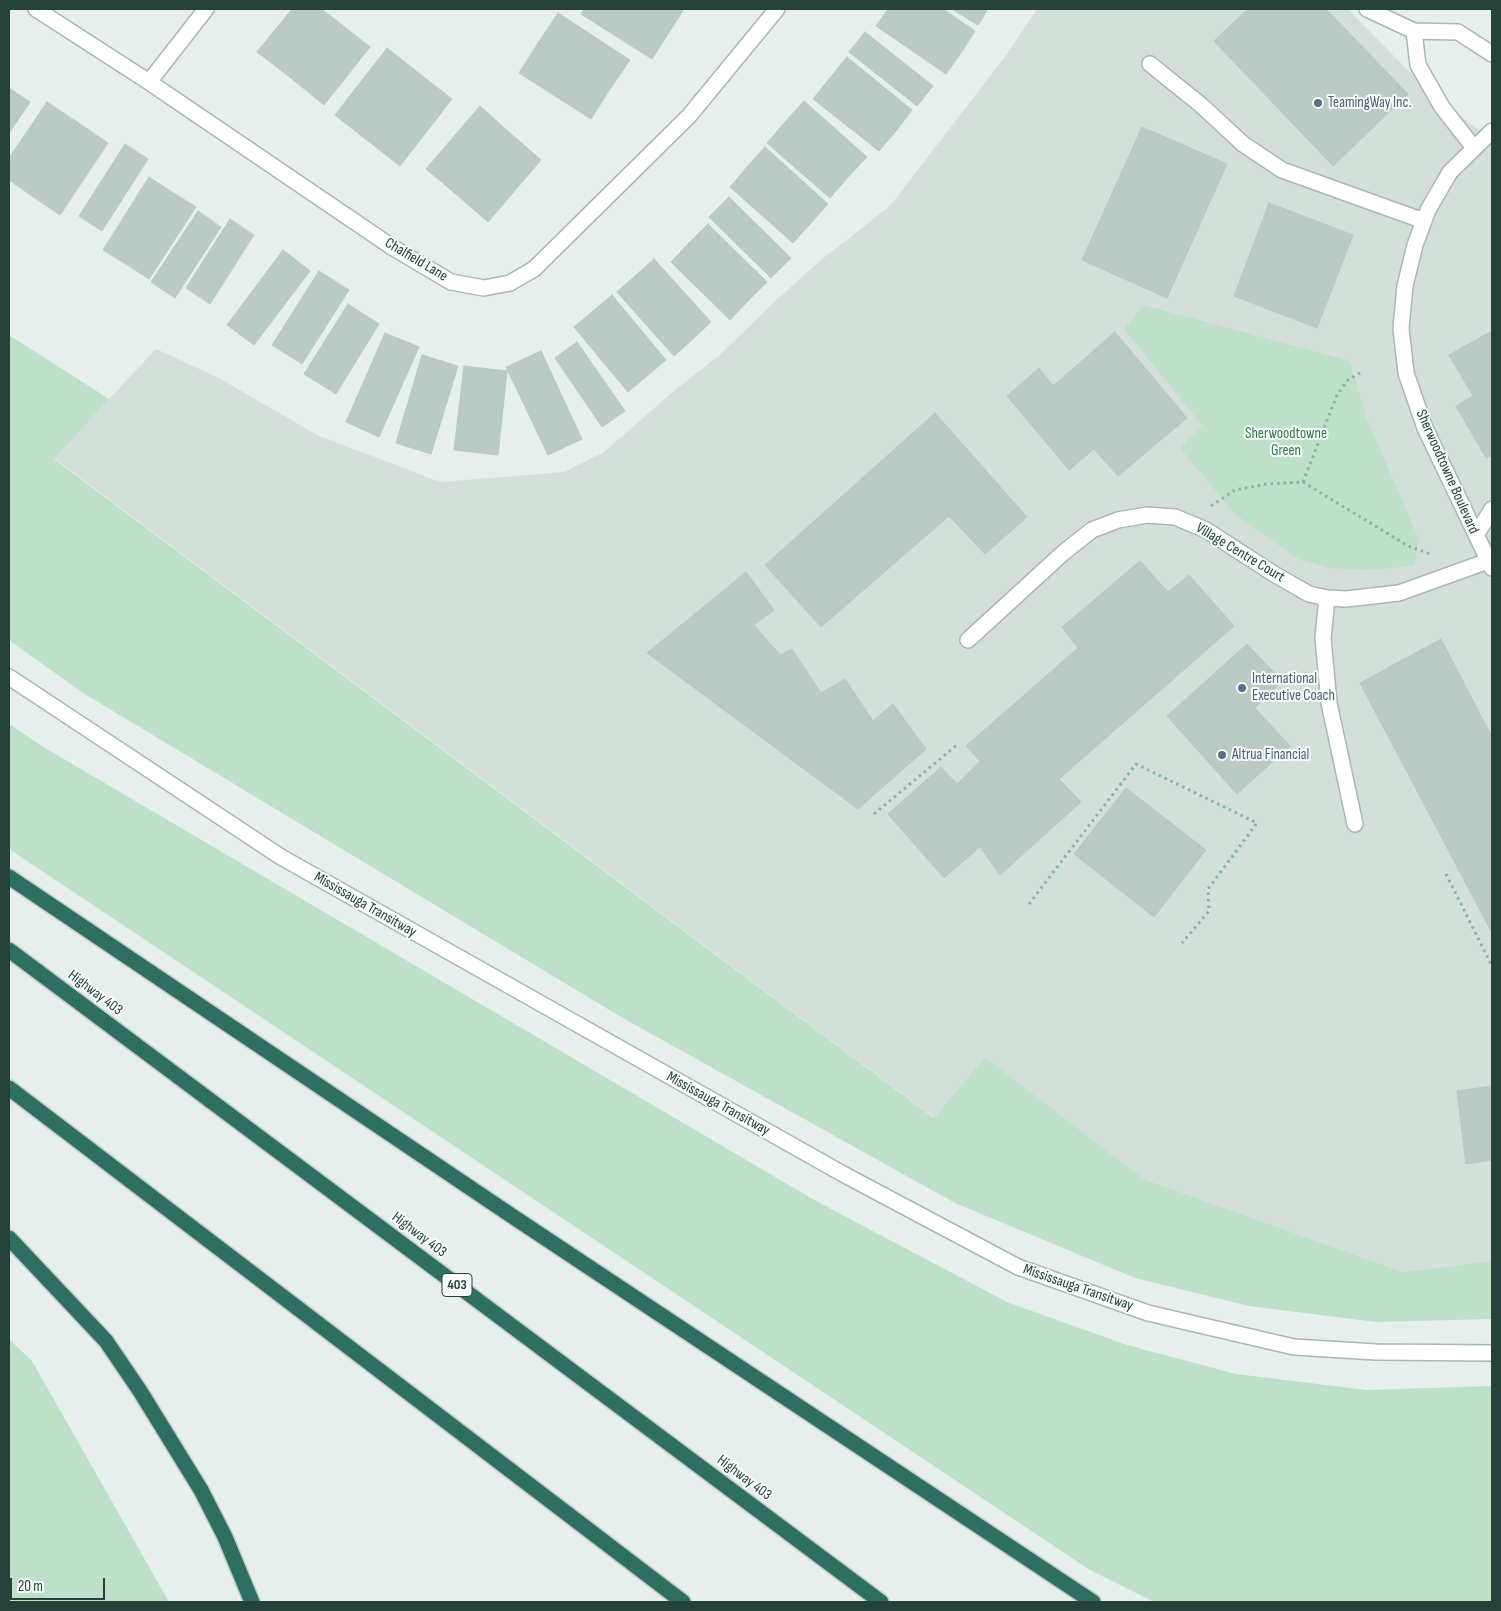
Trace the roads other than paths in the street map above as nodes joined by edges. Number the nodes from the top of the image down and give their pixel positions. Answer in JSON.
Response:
{"nodes":[{"id":1,"x":36,"y":9,"type":"edge"},
{"id":2,"x":206,"y":9,"type":"edge"},
{"id":3,"x":777,"y":9,"type":"edge"},
{"id":4,"x":1367,"y":9,"type":"edge"},
{"id":5,"x":1414,"y":31,"type":"junction"},
{"id":6,"x":1492,"y":54,"type":"edge"},
{"id":7,"x":1150,"y":64,"type":"dead end"},
{"id":8,"x":149,"y":82,"type":"junction"},
{"id":9,"x":1492,"y":131,"type":"edge"},
{"id":10,"x":1474,"y":148,"type":"junction"},
{"id":11,"x":1424,"y":221,"type":"junction"},
{"id":12,"x":1492,"y":509,"type":"edge"},
{"id":13,"x":1476,"y":534,"type":"junction"},
{"id":14,"x":1492,"y":534,"type":"edge"},
{"id":15,"x":1490,"y":565,"type":"edge"},
{"id":16,"x":1327,"y":598,"type":"junction"},
{"id":17,"x":968,"y":640,"type":"dead end"},
{"id":18,"x":9,"y":677,"type":"edge"},
{"id":19,"x":1355,"y":824,"type":"dead end"},
{"id":20,"x":9,"y":877,"type":"edge"},
{"id":21,"x":9,"y":950,"type":"edge"},
{"id":22,"x":9,"y":1088,"type":"edge"},
{"id":23,"x":9,"y":1238,"type":"edge"},
{"id":24,"x":1492,"y":1353,"type":"edge"},
{"id":25,"x":252,"y":1602,"type":"edge"},
{"id":26,"x":683,"y":1602,"type":"edge"},
{"id":27,"x":881,"y":1602,"type":"edge"},
{"id":28,"x":1093,"y":1602,"type":"edge"}],
"edges":[{"from":1,"to":8,"type":"street","name":"Chalfield Lane"},
{"from":2,"to":8,"type":"street"},
{"from":3,"to":8,"type":"street","name":"Chalfield Lane"},
{"from":4,"to":5,"type":"street"},
{"from":5,"to":6,"type":"street"},
{"from":5,"to":10,"type":"street"},
{"from":7,"to":11,"type":"street"},
{"from":9,"to":10,"type":"street","name":"Sherwoodtowne Boulevard"},
{"from":10,"to":11,"type":"street","name":"Sherwoodtowne Boulevard"},
{"from":11,"to":13,"type":"street","name":"Sherwoodtowne Boulevard"},
{"from":12,"to":13,"type":"street"},
{"from":13,"to":14,"type":"street"},
{"from":13,"to":15,"type":"street","name":"Sherwoodtowne Boulevard"},
{"from":15,"to":16,"type":"street","name":"Village Centre Court"},
{"from":16,"to":17,"type":"street","name":"Village Centre Court"},
{"from":16,"to":19,"type":"street"},
{"from":18,"to":24,"type":"street","name":"Mississauga Transitway"},
{"from":20,"to":28,"type":"highway"},
{"from":21,"to":27,"type":"highway","name":"Highway 403","number":"403"},
{"from":22,"to":26,"type":"highway"},
{"from":23,"to":25,"type":"highway"}]}
